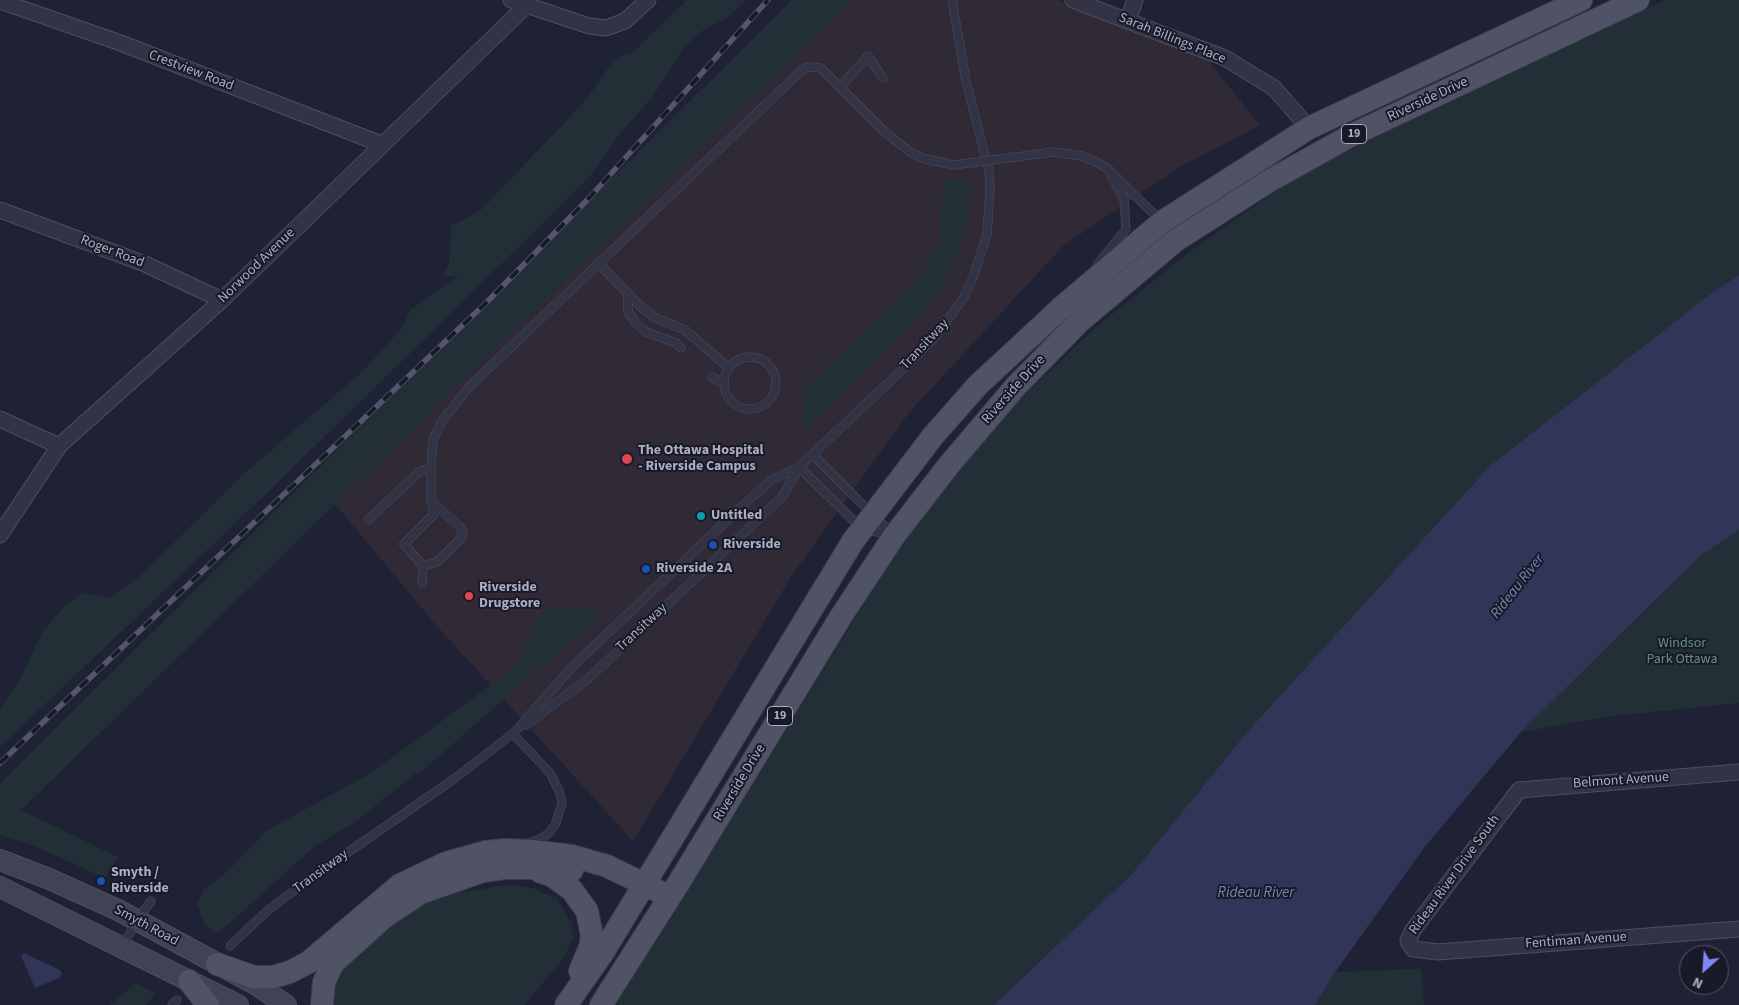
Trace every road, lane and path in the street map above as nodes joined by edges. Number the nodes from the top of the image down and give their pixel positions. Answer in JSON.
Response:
{"nodes":[{"id":1,"x":511,"y":0,"type":"edge"},
{"id":2,"x":648,"y":0,"type":"edge"},
{"id":3,"x":952,"y":0,"type":"edge"},
{"id":4,"x":1073,"y":0,"type":"edge"},
{"id":5,"x":1135,"y":0,"type":"edge"},
{"id":6,"x":1581,"y":0,"type":"edge"},
{"id":7,"x":1638,"y":0,"type":"edge"},
{"id":8,"x":0,"y":1,"type":"edge"},
{"id":9,"x":526,"y":6,"type":"junction"},
{"id":10,"x":1128,"y":20,"type":"junction"},
{"id":11,"x":884,"y":78,"type":"dead end"},
{"id":12,"x":841,"y":86,"type":"junction"},
{"id":13,"x":1309,"y":128,"type":"junction"},
{"id":14,"x":381,"y":144,"type":"junction"},
{"id":15,"x":1108,"y":169,"type":"junction"},
{"id":16,"x":0,"y":210,"type":"edge"},
{"id":17,"x":1169,"y":232,"type":"junction"},
{"id":18,"x":598,"y":263,"type":"junction"},
{"id":19,"x":628,"y":295,"type":"junction"},
{"id":20,"x":222,"y":300,"type":"junction"},
{"id":21,"x":1061,"y":308,"type":"junction"},
{"id":22,"x":681,"y":348,"type":"dead end"},
{"id":23,"x":729,"y":368,"type":"junction"},
{"id":24,"x":712,"y":377,"type":"dead end"},
{"id":25,"x":724,"y":384,"type":"junction"},
{"id":26,"x":0,"y":419,"type":"edge"},
{"id":27,"x":59,"y":446,"type":"junction"},
{"id":28,"x":813,"y":455,"type":"junction"},
{"id":29,"x":430,"y":467,"type":"junction"},
{"id":30,"x":799,"y":467,"type":"junction"},
{"id":31,"x":431,"y":500,"type":"junction"},
{"id":32,"x":368,"y":520,"type":"dead end"},
{"id":33,"x":867,"y":521,"type":"junction"},
{"id":34,"x":0,"y":535,"type":"edge"},
{"id":35,"x":894,"y":536,"type":"junction"},
{"id":36,"x":423,"y":566,"type":"junction"},
{"id":37,"x":422,"y":583,"type":"dead end"},
{"id":38,"x":513,"y":734,"type":"junction"},
{"id":39,"x":1739,"y":772,"type":"edge"},
{"id":40,"x":1508,"y":802,"type":"joint"},
{"id":41,"x":505,"y":850,"type":"junction"},
{"id":42,"x":0,"y":860,"type":"edge"},
{"id":43,"x":528,"y":868,"type":"junction"},
{"id":44,"x":0,"y":887,"type":"edge"},
{"id":45,"x":641,"y":889,"type":"junction"},
{"id":46,"x":151,"y":901,"type":"dead end"},
{"id":47,"x":666,"y":903,"type":"junction"},
{"id":48,"x":137,"y":920,"type":"junction"},
{"id":49,"x":1739,"y":929,"type":"edge"},
{"id":50,"x":230,"y":946,"type":"dead end"},
{"id":51,"x":122,"y":947,"type":"junction"},
{"id":52,"x":1414,"y":949,"type":"joint"},
{"id":53,"x":217,"y":964,"type":"junction"},
{"id":54,"x":189,"y":981,"type":"junction"},
{"id":55,"x":567,"y":1004,"type":"edge"},
{"id":56,"x":208,"y":1005,"type":"edge"},
{"id":57,"x":238,"y":1005,"type":"edge"},
{"id":58,"x":286,"y":1005,"type":"edge"},
{"id":59,"x":322,"y":1005,"type":"edge"},
{"id":60,"x":601,"y":1005,"type":"edge"}],
"edges":[{"from":1,"to":9,"type":"street"},
{"from":2,"to":9,"type":"street"},
{"from":3,"to":28,"type":"lane","name":"Transitway"},
{"from":4,"to":10,"type":"street","name":"Sarah Billings Place"},
{"from":5,"to":10,"type":"street"},
{"from":6,"to":13,"type":"main road","name":"Riverside Drive","number":"19"},
{"from":7,"to":17,"type":"main road","name":"Riverside Drive","number":"19"},
{"from":8,"to":14,"type":"street","name":"Crestview Road"},
{"from":9,"to":14,"type":"street","name":"Norwood Avenue"},
{"from":10,"to":13,"type":"street","name":"Sarah Billings Place"},
{"from":11,"to":12,"type":"lane"},
{"from":12,"to":15,"type":"lane","bridge":true},
{"from":12,"to":18,"type":"lane"},
{"from":13,"to":17,"type":"main road","name":"Riverside Drive","number":"19"},
{"from":14,"to":20,"type":"street","name":"Norwood Avenue"},
{"from":15,"to":17,"type":"lane"},
{"from":15,"to":21,"type":"lane"},
{"from":16,"to":20,"type":"street","name":"Roger Road"},
{"from":17,"to":21,"type":"main road","name":"Riverside Drive","number":"19"},
{"from":17,"to":35,"type":"main road","name":"Riverside Drive","number":"19"},
{"from":18,"to":19,"type":"lane"},
{"from":18,"to":29,"type":"lane"},
{"from":19,"to":22,"type":"lane"},
{"from":19,"to":23,"type":"lane"},
{"from":20,"to":27,"type":"street","name":"Norwood Avenue"},
{"from":21,"to":33,"type":"main road","name":"Riverside Drive","number":"19"},
{"from":23,"to":25,"type":"lane"},
{"from":23,"to":25,"type":"lane"},
{"from":24,"to":25,"type":"lane"},
{"from":26,"to":27,"type":"street"},
{"from":27,"to":34,"type":"street","name":"Norwood Avenue"},
{"from":28,"to":30,"type":"lane","name":"Transitway"},
{"from":28,"to":33,"type":"lane"},
{"from":29,"to":31,"type":"lane"},
{"from":29,"to":32,"type":"lane"},
{"from":30,"to":33,"type":"lane"},
{"from":30,"to":38,"type":"lane","name":"Transitway"},
{"from":30,"to":38,"type":"lane","name":"Transitway"},
{"from":31,"to":36,"type":"lane"},
{"from":31,"to":36,"type":"lane"},
{"from":33,"to":35,"type":"lane"},
{"from":33,"to":35,"type":"lane"},
{"from":33,"to":45,"type":"main road","name":"Riverside Drive","number":"19"},
{"from":35,"to":47,"type":"main road","name":"Riverside Drive","number":"19"},
{"from":36,"to":37,"type":"lane"},
{"from":38,"to":41,"type":"lane"},
{"from":38,"to":50,"type":"lane","name":"Transitway"},
{"from":39,"to":40,"type":"street","name":"Belmont Avenue"},
{"from":40,"to":52,"type":"street","name":"Rideau River Drive South"},
{"from":41,"to":45,"type":"main road"},
{"from":41,"to":53,"type":"main road"},
{"from":42,"to":48,"type":"main road","name":"Smyth Road"},
{"from":43,"to":45,"type":"main road"},
{"from":43,"to":55,"type":"main road"},
{"from":43,"to":59,"type":"main road"},
{"from":44,"to":51,"type":"main road","name":"Smyth Road"},
{"from":45,"to":47,"type":"main road"},
{"from":45,"to":55,"type":"main road","name":"Riverside Drive","number":"19"},
{"from":46,"to":48,"type":"lane"},
{"from":47,"to":60,"type":"main road","name":"Riverside Drive","number":"19"},
{"from":48,"to":51,"type":"lane"},
{"from":48,"to":53,"type":"main road","name":"Smyth Road"},
{"from":49,"to":52,"type":"street","name":"Fentiman Avenue"},
{"from":51,"to":54,"type":"main road","name":"Smyth Road"},
{"from":53,"to":58,"type":"main road","name":"Smyth Road"},
{"from":54,"to":56,"type":"main road"},
{"from":54,"to":57,"type":"main road","name":"Smyth Road"}]}
